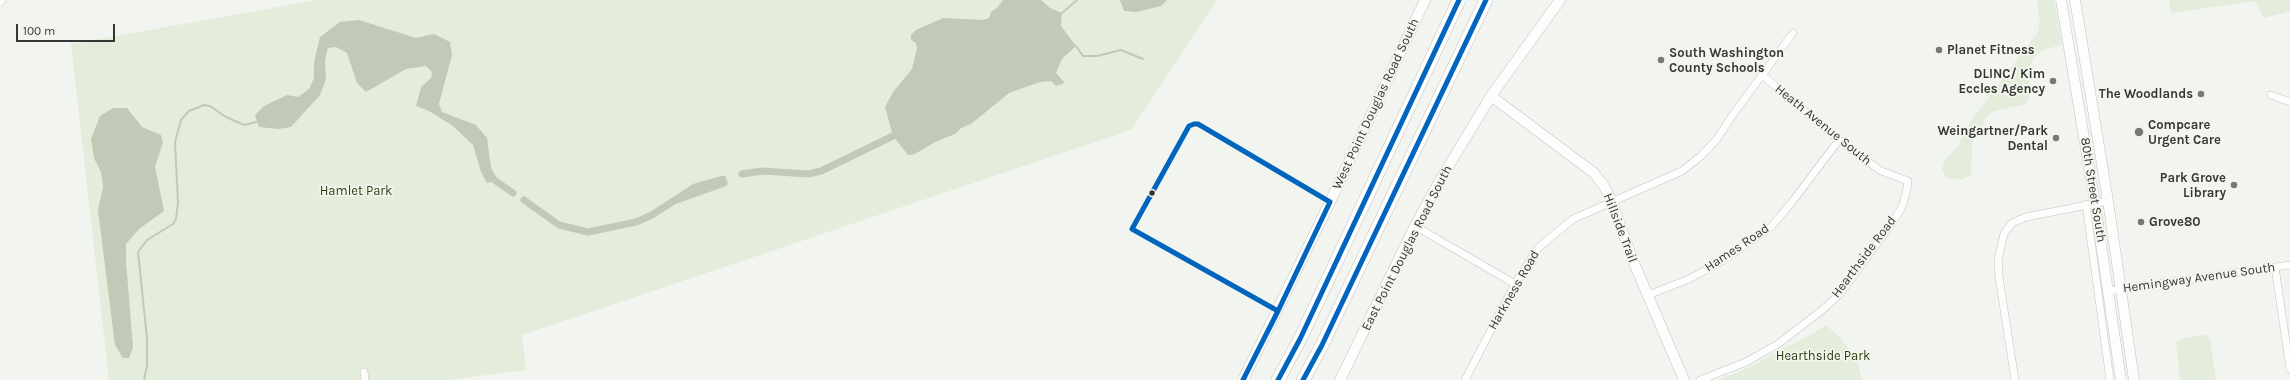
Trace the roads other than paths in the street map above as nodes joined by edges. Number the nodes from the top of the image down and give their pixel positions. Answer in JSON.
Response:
{"nodes":[{"id":1,"x":2,"y":0,"type":"edge"},
{"id":2,"x":1425,"y":0,"type":"edge"},
{"id":3,"x":1459,"y":0,"type":"edge"},
{"id":4,"x":1486,"y":0,"type":"edge"},
{"id":5,"x":1560,"y":0,"type":"edge"},
{"id":6,"x":2061,"y":0,"type":"edge"},
{"id":7,"x":2075,"y":0,"type":"edge"},
{"id":8,"x":0,"y":2,"type":"edge"},
{"id":9,"x":1793,"y":34,"type":"dead end"},
{"id":10,"x":1762,"y":75,"type":"junction"},
{"id":11,"x":2271,"y":95,"type":"dead end"},
{"id":12,"x":1491,"y":96,"type":"junction"},
{"id":13,"x":2290,"y":102,"type":"edge"},
{"id":14,"x":1839,"y":140,"type":"junction"},
{"id":15,"x":1908,"y":181,"type":"joint"},
{"id":16,"x":2108,"y":201,"type":"junction"},
{"id":17,"x":1612,"y":202,"type":"junction"},
{"id":18,"x":2091,"y":204,"type":"junction"},
{"id":19,"x":1415,"y":226,"type":"junction"},
{"id":20,"x":2290,"y":265,"type":"edge"},
{"id":21,"x":2275,"y":267,"type":"junction"},
{"id":22,"x":1515,"y":284,"type":"junction"},
{"id":23,"x":2120,"y":289,"type":"junction"},
{"id":24,"x":2108,"y":291,"type":"junction"},
{"id":25,"x":1648,"y":295,"type":"junction"},
{"id":26,"x":2290,"y":368,"type":"edge"},
{"id":27,"x":364,"y":372,"type":"dead end"},
{"id":28,"x":365,"y":380,"type":"edge"},
{"id":29,"x":1243,"y":380,"type":"edge"},
{"id":30,"x":1278,"y":380,"type":"edge"},
{"id":31,"x":1303,"y":380,"type":"edge"},
{"id":32,"x":1340,"y":380,"type":"edge"},
{"id":33,"x":1465,"y":380,"type":"edge"},
{"id":34,"x":1684,"y":380,"type":"edge"},
{"id":35,"x":1700,"y":380,"type":"edge"},
{"id":36,"x":2014,"y":380,"type":"edge"},
{"id":37,"x":2110,"y":380,"type":"edge"},
{"id":38,"x":2121,"y":380,"type":"edge"},
{"id":39,"x":2134,"y":380,"type":"edge"}],
"edges":[{"from":1,"to":8,"type":"street"},
{"from":2,"to":29,"type":"street","name":"West Point Douglas Road South"},
{"from":3,"to":30,"type":"highway"},
{"from":4,"to":31,"type":"highway"},
{"from":5,"to":12,"type":"street","name":"East Point Douglas Road South"},
{"from":6,"to":18,"type":"street","name":"80th Street South"},
{"from":7,"to":16,"type":"street","name":"80th Street South"},
{"from":9,"to":10,"type":"street","name":"Harkness Road"},
{"from":10,"to":14,"type":"street","name":"Heath Avenue South"},
{"from":10,"to":17,"type":"street","name":"Harkness Road"},
{"from":11,"to":13,"type":"street"},
{"from":12,"to":17,"type":"street","name":"Hillside Trail"},
{"from":12,"to":19,"type":"street","name":"East Point Douglas Road South"},
{"from":14,"to":15,"type":"street","name":"Heath Avenue South"},
{"from":14,"to":25,"type":"street","name":"Hames Road"},
{"from":15,"to":35,"type":"street","name":"Hearthside Road"},
{"from":16,"to":18,"type":"street"},
{"from":16,"to":23,"type":"street","name":"80th Street South"},
{"from":17,"to":22,"type":"street","name":"Harkness Road"},
{"from":17,"to":25,"type":"street","name":"Hillside Trail"},
{"from":18,"to":24,"type":"street","name":"80th Street South"},
{"from":18,"to":36,"type":"street"},
{"from":18,"to":37,"type":"street","name":"80th Street South"},
{"from":19,"to":22,"type":"street"},
{"from":19,"to":32,"type":"street","name":"East Point Douglas Road South"},
{"from":20,"to":21,"type":"street","name":"Hemingway Avenue South"},
{"from":21,"to":23,"type":"street","name":"Hemingway Avenue South"},
{"from":21,"to":26,"type":"street"},
{"from":22,"to":33,"type":"street","name":"Harkness Road"},
{"from":23,"to":24,"type":"street","name":"Hemingway Avenue South"},
{"from":23,"to":39,"type":"street","name":"80th Street South"},
{"from":24,"to":38,"type":"street","name":"80th Street South"},
{"from":25,"to":34,"type":"street","name":"Hillside Trail"},
{"from":27,"to":28,"type":"street"}]}
